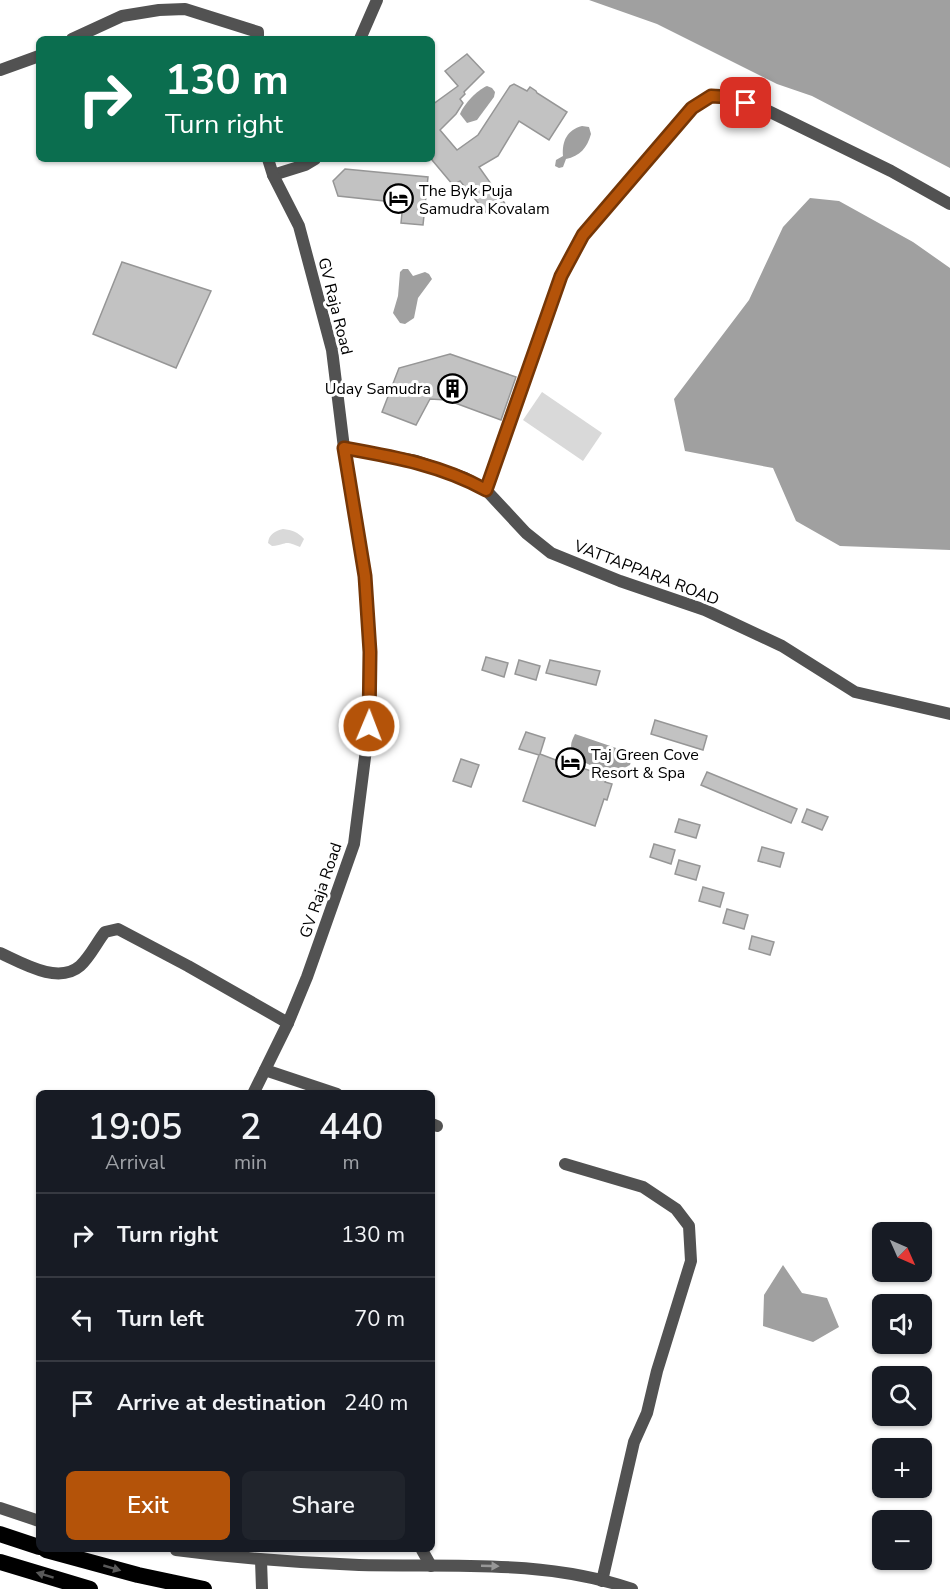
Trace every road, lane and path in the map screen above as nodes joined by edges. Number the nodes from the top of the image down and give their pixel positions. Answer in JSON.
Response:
{"nodes":[{"id":1,"x":378,"y":0,"type":"edge"},
{"id":2,"x":258,"y":35,"type":"edge"},
{"id":3,"x":79,"y":36,"type":"edge"},
{"id":4,"x":361,"y":36,"type":"edge"},
{"id":5,"x":36,"y":57,"type":"edge"},
{"id":6,"x":0,"y":70,"type":"edge"},
{"id":7,"x":269,"y":162,"type":"edge"},
{"id":8,"x":310,"y":162,"type":"edge"},
{"id":9,"x":273,"y":175,"type":"junction"},
{"id":10,"x":950,"y":204,"type":"edge"},
{"id":11,"x":344,"y":448,"type":"junction"},
{"id":12,"x":486,"y":490,"type":"junction"},
{"id":13,"x":950,"y":714,"type":"edge"},
{"id":14,"x":0,"y":953,"type":"edge"},
{"id":15,"x":288,"y":1023,"type":"junction"},
{"id":16,"x":265,"y":1070,"type":"junction"},
{"id":17,"x":255,"y":1090,"type":"edge"},
{"id":18,"x":325,"y":1090,"type":"edge"},
{"id":19,"x":565,"y":1164,"type":"dead end"},
{"id":20,"x":0,"y":1508,"type":"edge"},
{"id":21,"x":36,"y":1520,"type":"edge"},
{"id":22,"x":0,"y":1534,"type":"edge"},
{"id":23,"x":36,"y":1546,"type":"edge"},
{"id":24,"x":53,"y":1552,"type":"edge"},
{"id":25,"x":193,"y":1552,"type":"edge"},
{"id":26,"x":423,"y":1552,"type":"edge"},
{"id":27,"x":261,"y":1560,"type":"junction"},
{"id":28,"x":0,"y":1562,"type":"edge"},
{"id":29,"x":431,"y":1566,"type":"junction"},
{"id":30,"x":602,"y":1581,"type":"junction"},
{"id":31,"x":90,"y":1589,"type":"edge"},
{"id":32,"x":204,"y":1589,"type":"edge"},
{"id":33,"x":262,"y":1589,"type":"edge"},
{"id":34,"x":632,"y":1589,"type":"edge"}],
"edges":[{"from":1,"to":4,"type":"street"},
{"from":2,"to":3,"type":"street"},
{"from":5,"to":6,"type":"street"},
{"from":7,"to":9,"type":"street","name":"GV Raja Road"},
{"from":8,"to":9,"type":"street"},
{"from":9,"to":11,"type":"street","name":"GV Raja Road"},
{"from":10,"to":12,"type":"street"},
{"from":11,"to":12,"type":"street","name":"VATTAPPARA ROAD"},
{"from":11,"to":15,"type":"street","name":"GV Raja Road"},
{"from":12,"to":13,"type":"street","name":"VATTAPPARA ROAD"},
{"from":14,"to":15,"type":"street"},
{"from":15,"to":16,"type":"street","name":"GV Raja Road"},
{"from":16,"to":17,"type":"street","name":"GV Raja Road"},
{"from":16,"to":18,"type":"street"},
{"from":19,"to":30,"type":"street"},
{"from":20,"to":21,"type":"street"},
{"from":22,"to":23,"type":"highway"},
{"from":24,"to":32,"type":"highway","one_way":true},
{"from":25,"to":27,"type":"street"},
{"from":26,"to":29,"type":"street"},
{"from":27,"to":29,"type":"street"},
{"from":27,"to":33,"type":"street"},
{"from":31,"to":28,"type":"highway","one_way":true},
{"from":29,"to":30,"type":"street","one_way":true},
{"from":30,"to":34,"type":"street"}]}
